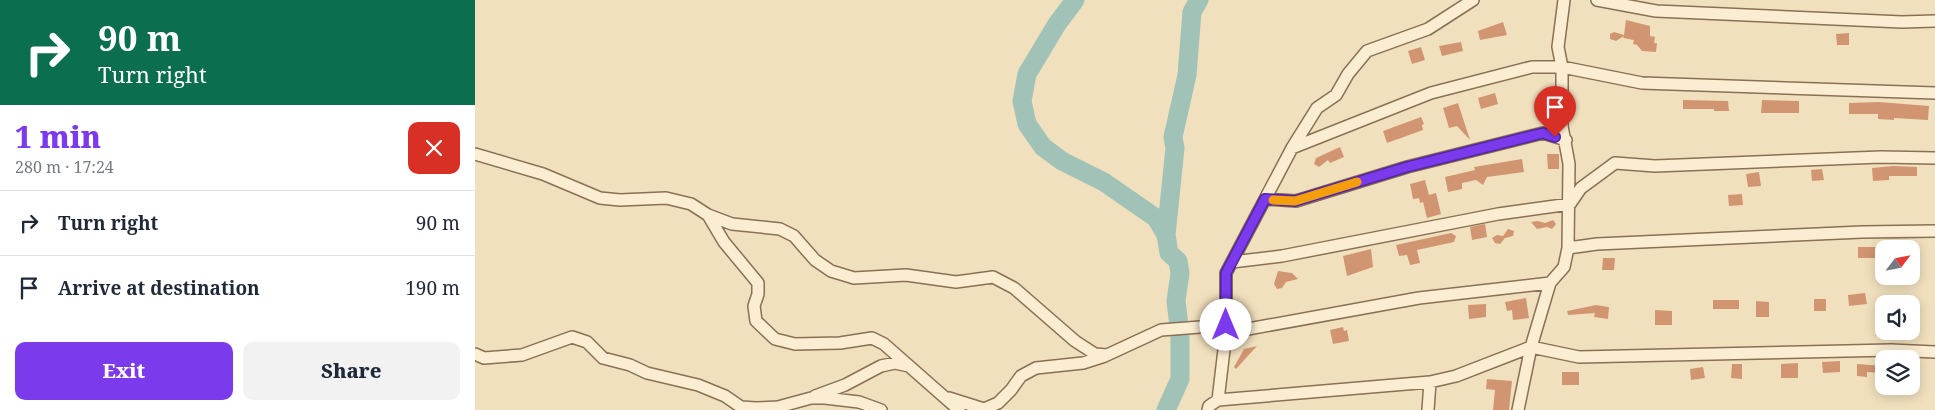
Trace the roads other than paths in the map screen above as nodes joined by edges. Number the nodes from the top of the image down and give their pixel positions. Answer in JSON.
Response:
{"nodes":[{"id":1,"x":1473,"y":0,"type":"edge"},
{"id":2,"x":1564,"y":0,"type":"edge"},
{"id":3,"x":1597,"y":0,"type":"edge"},
{"id":4,"x":1935,"y":21,"type":"edge"},
{"id":5,"x":1561,"y":67,"type":"junction"},
{"id":6,"x":1935,"y":93,"type":"edge"},
{"id":7,"x":1566,"y":140,"type":"junction"},
{"id":8,"x":1292,"y":148,"type":"junction"},
{"id":9,"x":475,"y":154,"type":"edge"},
{"id":10,"x":1935,"y":158,"type":"edge"},
{"id":11,"x":1265,"y":199,"type":"junction"},
{"id":12,"x":1570,"y":204,"type":"junction"},
{"id":13,"x":708,"y":214,"type":"junction"},
{"id":14,"x":1935,"y":231,"type":"edge"},
{"id":15,"x":1569,"y":248,"type":"junction"},
{"id":16,"x":1232,"y":262,"type":"junction"},
{"id":17,"x":1550,"y":283,"type":"junction"},
{"id":18,"x":1226,"y":329,"type":"junction"},
{"id":19,"x":1531,"y":346,"type":"junction"},
{"id":20,"x":1935,"y":352,"type":"edge"},
{"id":21,"x":475,"y":354,"type":"edge"},
{"id":22,"x":1107,"y":355,"type":"junction"},
{"id":23,"x":909,"y":366,"type":"junction"},
{"id":24,"x":1431,"y":382,"type":"junction"},
{"id":25,"x":943,"y":395,"type":"junction"},
{"id":26,"x":811,"y":398,"type":"junction"},
{"id":27,"x":1209,"y":407,"type":"edge"},
{"id":28,"x":881,"y":410,"type":"edge"},
{"id":29,"x":959,"y":410,"type":"edge"},
{"id":30,"x":1428,"y":410,"type":"edge"},
{"id":31,"x":1518,"y":410,"type":"edge"}],
"edges":[{"from":1,"to":8,"type":"street"},
{"from":2,"to":5,"type":"street"},
{"from":3,"to":4,"type":"street"},
{"from":5,"to":6,"type":"street"},
{"from":5,"to":7,"type":"street"},
{"from":5,"to":8,"type":"street"},
{"from":7,"to":11,"type":"street"},
{"from":7,"to":12,"type":"street"},
{"from":8,"to":11,"type":"street"},
{"from":9,"to":13,"type":"street"},
{"from":10,"to":12,"type":"street"},
{"from":11,"to":16,"type":"street"},
{"from":12,"to":15,"type":"street"},
{"from":12,"to":16,"type":"street"},
{"from":13,"to":22,"type":"street"},
{"from":13,"to":23,"type":"street"},
{"from":14,"to":15,"type":"street"},
{"from":15,"to":17,"type":"street"},
{"from":16,"to":18,"type":"street"},
{"from":17,"to":18,"type":"street"},
{"from":17,"to":19,"type":"street"},
{"from":18,"to":22,"type":"street"},
{"from":18,"to":27,"type":"street"},
{"from":19,"to":20,"type":"street"},
{"from":19,"to":24,"type":"street"},
{"from":19,"to":31,"type":"street"},
{"from":21,"to":26,"type":"street"},
{"from":22,"to":25,"type":"street"},
{"from":23,"to":25,"type":"street"},
{"from":23,"to":26,"type":"street"},
{"from":24,"to":27,"type":"street"},
{"from":24,"to":30,"type":"street"},
{"from":25,"to":29,"type":"street"},
{"from":26,"to":28,"type":"street"}]}
